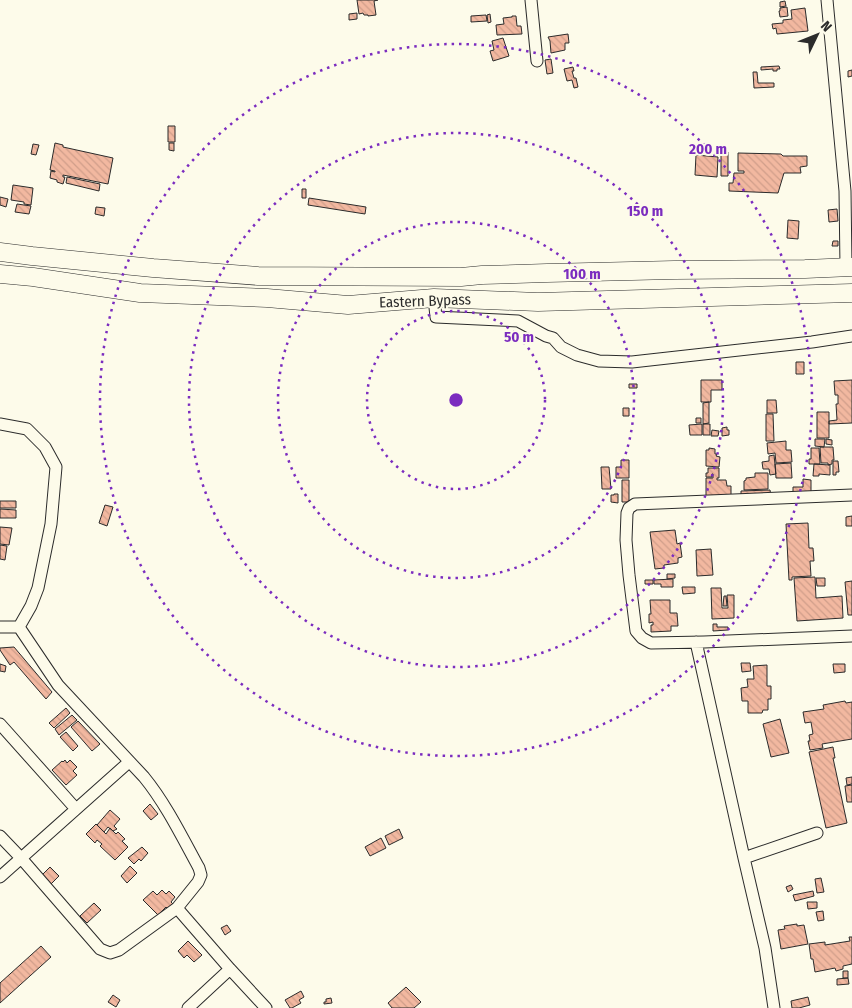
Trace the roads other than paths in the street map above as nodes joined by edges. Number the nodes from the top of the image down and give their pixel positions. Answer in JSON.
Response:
{"nodes":[{"id":1,"x":531,"y":0,"type":"edge"},
{"id":2,"x":827,"y":0,"type":"edge"},
{"id":3,"x":537,"y":61,"type":"dead end"},
{"id":4,"x":0,"y":252,"type":"edge"},
{"id":5,"x":849,"y":267,"type":"edge"},
{"id":6,"x":805,"y":269,"type":"junction"},
{"id":7,"x":0,"y":274,"type":"edge"},
{"id":8,"x":852,"y":293,"type":"edge"},
{"id":9,"x":806,"y":295,"type":"junction"},
{"id":10,"x":434,"y":298,"type":"junction"},
{"id":11,"x":852,"y":336,"type":"edge"},
{"id":12,"x":0,"y":424,"type":"edge"},
{"id":13,"x":852,"y":495,"type":"edge"},
{"id":14,"x":0,"y":627,"type":"edge"},
{"id":15,"x":19,"y":627,"type":"junction"},
{"id":16,"x":852,"y":636,"type":"edge"},
{"id":17,"x":696,"y":642,"type":"junction"},
{"id":18,"x":0,"y":724,"type":"edge"},
{"id":19,"x":129,"y":762,"type":"junction"},
{"id":20,"x":76,"y":809,"type":"junction"},
{"id":21,"x":817,"y":833,"type":"dead end"},
{"id":22,"x":0,"y":836,"type":"edge"},
{"id":23,"x":21,"y":858,"type":"junction"},
{"id":24,"x":744,"y":858,"type":"junction"},
{"id":25,"x":0,"y":877,"type":"edge"},
{"id":26,"x":177,"y":908,"type":"junction"},
{"id":27,"x":230,"y":969,"type":"junction"},
{"id":28,"x":188,"y":1008,"type":"edge"},
{"id":29,"x":266,"y":1008,"type":"edge"},
{"id":30,"x":774,"y":1008,"type":"edge"}],
"edges":[{"from":1,"to":3,"type":"street"},
{"from":2,"to":5,"type":"street"},
{"from":4,"to":6,"type":"main road","name":"Eastern Bypass"},
{"from":5,"to":6,"type":"main road","name":"Eastern Bypass"},
{"from":6,"to":9,"type":"main road"},
{"from":7,"to":10,"type":"main road","name":"Eastern Bypass"},
{"from":8,"to":9,"type":"main road","name":"Eastern Bypass"},
{"from":9,"to":10,"type":"main road","name":"Eastern Bypass"},
{"from":10,"to":11,"type":"street"},
{"from":12,"to":15,"type":"street"},
{"from":13,"to":17,"type":"street"},
{"from":14,"to":15,"type":"street"},
{"from":15,"to":19,"type":"street"},
{"from":16,"to":17,"type":"street"},
{"from":17,"to":24,"type":"street"},
{"from":18,"to":20,"type":"street"},
{"from":19,"to":20,"type":"street"},
{"from":19,"to":26,"type":"street"},
{"from":20,"to":23,"type":"street"},
{"from":21,"to":24,"type":"street"},
{"from":22,"to":23,"type":"street"},
{"from":23,"to":25,"type":"street"},
{"from":23,"to":26,"type":"street"},
{"from":24,"to":30,"type":"street"},
{"from":26,"to":27,"type":"street"},
{"from":27,"to":28,"type":"street"},
{"from":27,"to":29,"type":"street"}]}
